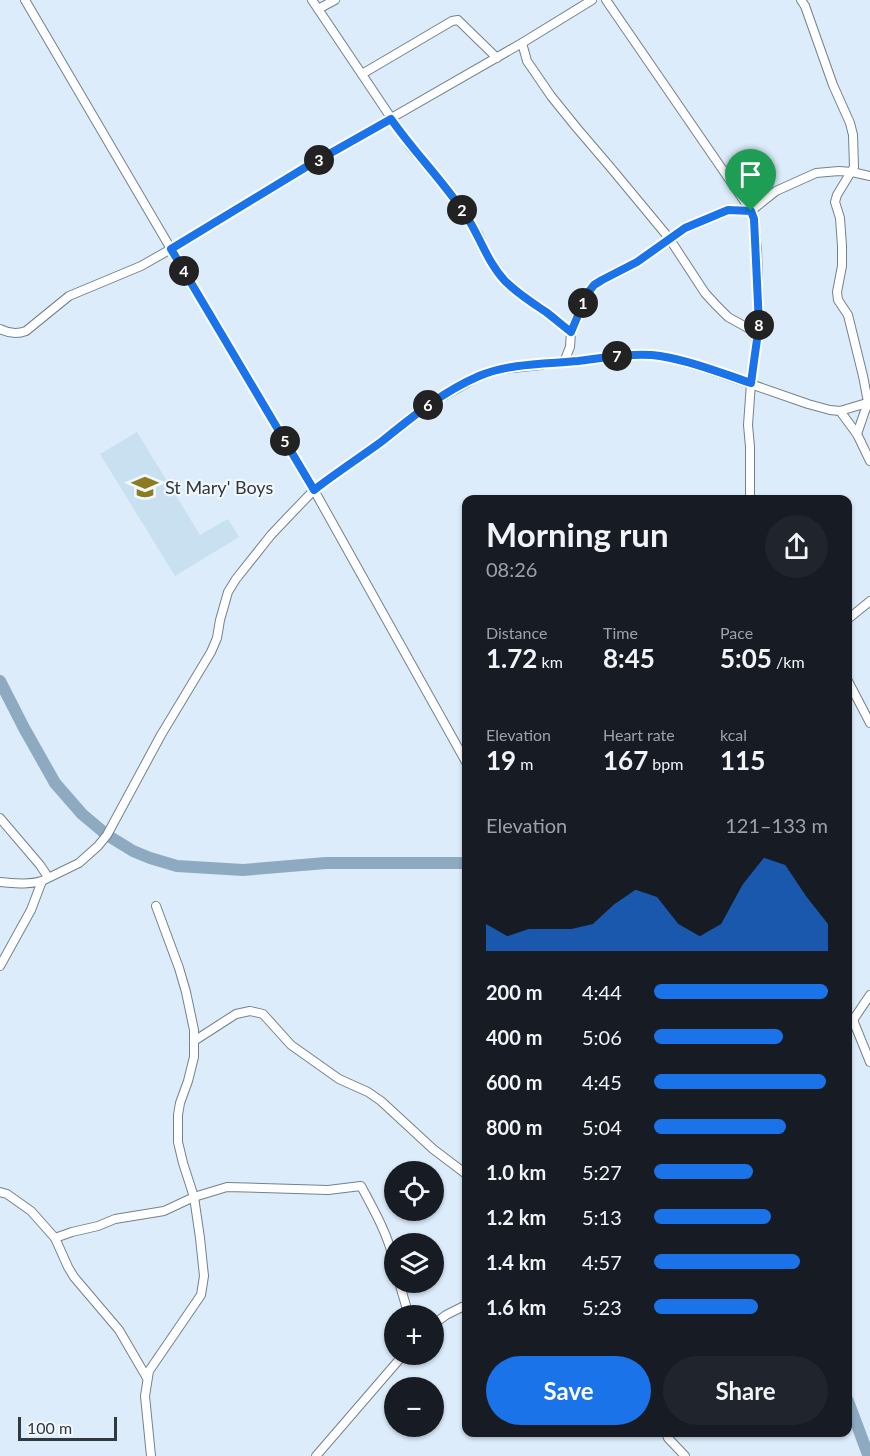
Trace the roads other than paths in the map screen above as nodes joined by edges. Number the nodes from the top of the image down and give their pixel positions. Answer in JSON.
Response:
{"nodes":[{"id":1,"x":25,"y":0,"type":"edge"},
{"id":2,"x":312,"y":0,"type":"edge"},
{"id":3,"x":335,"y":0,"type":"edge"},
{"id":4,"x":592,"y":0,"type":"edge"},
{"id":5,"x":606,"y":0,"type":"edge"},
{"id":6,"x":801,"y":0,"type":"edge"},
{"id":7,"x":318,"y":9,"type":"junction"},
{"id":8,"x":522,"y":43,"type":"junction"},
{"id":9,"x":497,"y":58,"type":"junction"},
{"id":10,"x":362,"y":74,"type":"junction"},
{"id":11,"x":391,"y":119,"type":"junction"},
{"id":12,"x":852,"y":172,"type":"junction"},
{"id":13,"x":870,"y":176,"type":"edge"},
{"id":14,"x":751,"y":211,"type":"junction"},
{"id":15,"x":669,"y":238,"type":"junction"},
{"id":16,"x":171,"y":249,"type":"junction"},
{"id":17,"x":0,"y":329,"type":"edge"},
{"id":18,"x":571,"y":332,"type":"junction"},
{"id":19,"x":758,"y":338,"type":"junction"},
{"id":20,"x":564,"y":362,"type":"junction"},
{"id":21,"x":751,"y":383,"type":"junction"},
{"id":22,"x":869,"y":402,"type":"edge"},
{"id":23,"x":840,"y":411,"type":"junction"},
{"id":24,"x":857,"y":434,"type":"junction"},
{"id":25,"x":870,"y":461,"type":"edge"},
{"id":26,"x":314,"y":490,"type":"junction"},
{"id":27,"x":750,"y":495,"type":"edge"},
{"id":28,"x":870,"y":601,"type":"edge"},
{"id":29,"x":852,"y":617,"type":"edge"},
{"id":30,"x":852,"y":689,"type":"edge"},
{"id":31,"x":870,"y":723,"type":"edge"},
{"id":32,"x":462,"y":755,"type":"edge"},
{"id":33,"x":0,"y":818,"type":"edge"},
{"id":34,"x":45,"y":879,"type":"junction"},
{"id":35,"x":0,"y":882,"type":"edge"},
{"id":36,"x":156,"y":906,"type":"dead end"},
{"id":37,"x":0,"y":966,"type":"edge"},
{"id":38,"x":870,"y":995,"type":"edge"},
{"id":39,"x":852,"y":1020,"type":"edge"},
{"id":40,"x":852,"y":1027,"type":"edge"},
{"id":41,"x":194,"y":1041,"type":"junction"},
{"id":42,"x":870,"y":1062,"type":"edge"},
{"id":43,"x":462,"y":1171,"type":"edge"},
{"id":44,"x":0,"y":1192,"type":"edge"},
{"id":45,"x":194,"y":1197,"type":"junction"},
{"id":46,"x":385,"y":1233,"type":"edge"},
{"id":47,"x":56,"y":1238,"type":"junction"},
{"id":48,"x":462,"y":1307,"type":"edge"},
{"id":49,"x":444,"y":1316,"type":"edge"},
{"id":50,"x":395,"y":1365,"type":"edge"},
{"id":51,"x":147,"y":1379,"type":"junction"},
{"id":52,"x":668,"y":1437,"type":"edge"},
{"id":53,"x":151,"y":1456,"type":"edge"},
{"id":54,"x":316,"y":1456,"type":"edge"},
{"id":55,"x":685,"y":1456,"type":"edge"}],
"edges":[{"from":1,"to":16,"type":"street"},
{"from":2,"to":7,"type":"street"},
{"from":3,"to":7,"type":"street"},
{"from":4,"to":8,"type":"street"},
{"from":5,"to":14,"type":"street"},
{"from":6,"to":12,"type":"street"},
{"from":7,"to":10,"type":"street"},
{"from":8,"to":9,"type":"street"},
{"from":8,"to":15,"type":"street"},
{"from":9,"to":10,"type":"street"},
{"from":9,"to":11,"type":"street"},
{"from":10,"to":11,"type":"street"},
{"from":11,"to":16,"type":"street"},
{"from":11,"to":18,"type":"street"},
{"from":12,"to":13,"type":"street"},
{"from":12,"to":14,"type":"street"},
{"from":12,"to":22,"type":"street"},
{"from":14,"to":15,"type":"street"},
{"from":14,"to":19,"type":"street"},
{"from":15,"to":18,"type":"street"},
{"from":15,"to":19,"type":"street"},
{"from":16,"to":17,"type":"street"},
{"from":16,"to":26,"type":"street"},
{"from":18,"to":20,"type":"street"},
{"from":19,"to":21,"type":"street"},
{"from":20,"to":21,"type":"street"},
{"from":20,"to":26,"type":"street"},
{"from":21,"to":23,"type":"street"},
{"from":21,"to":27,"type":"street"},
{"from":22,"to":23,"type":"street"},
{"from":22,"to":24,"type":"street"},
{"from":23,"to":24,"type":"street"},
{"from":24,"to":25,"type":"street"},
{"from":26,"to":32,"type":"street"},
{"from":26,"to":34,"type":"street"},
{"from":28,"to":29,"type":"street"},
{"from":30,"to":31,"type":"street"},
{"from":33,"to":34,"type":"street"},
{"from":34,"to":35,"type":"street"},
{"from":34,"to":37,"type":"street"},
{"from":36,"to":41,"type":"street"},
{"from":38,"to":39,"type":"street"},
{"from":40,"to":42,"type":"street"},
{"from":41,"to":43,"type":"street"},
{"from":41,"to":45,"type":"street"},
{"from":44,"to":47,"type":"street"},
{"from":45,"to":46,"type":"street"},
{"from":45,"to":47,"type":"street"},
{"from":45,"to":51,"type":"street"},
{"from":47,"to":51,"type":"street"},
{"from":48,"to":49,"type":"street"},
{"from":50,"to":54,"type":"street"},
{"from":51,"to":53,"type":"street"},
{"from":52,"to":55,"type":"street"}]}
